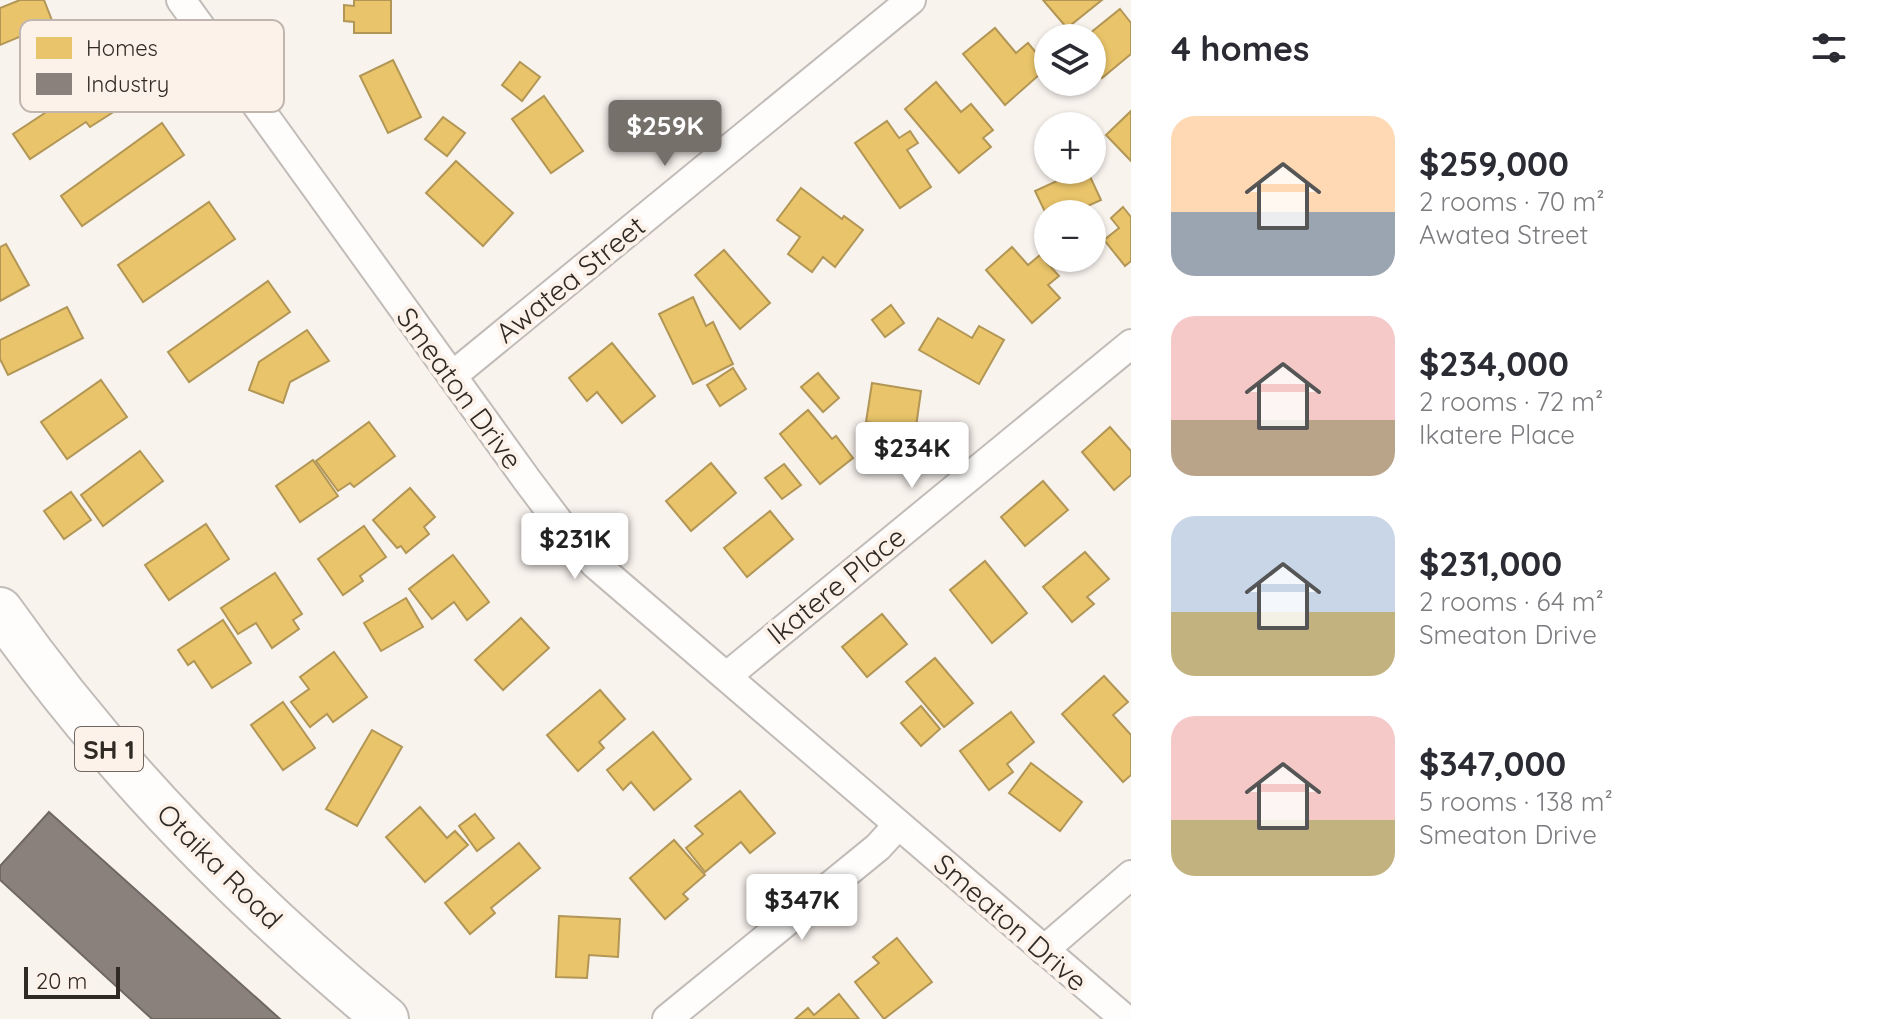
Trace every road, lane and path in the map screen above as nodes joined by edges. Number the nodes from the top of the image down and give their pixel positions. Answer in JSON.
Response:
{"nodes":[{"id":1,"x":181,"y":0,"type":"edge"},
{"id":2,"x":911,"y":0,"type":"edge"},
{"id":3,"x":195,"y":20,"type":"edge"},
{"id":4,"x":262,"y":112,"type":"edge"},
{"id":5,"x":1131,"y":344,"type":"edge"},
{"id":6,"x":452,"y":376,"type":"junction"},
{"id":7,"x":0,"y":610,"type":"edge"},
{"id":8,"x":727,"y":676,"type":"junction"},
{"id":9,"x":898,"y":825,"type":"junction"},
{"id":10,"x":1131,"y":875,"type":"edge"},
{"id":11,"x":1044,"y":950,"type":"junction"},
{"id":12,"x":324,"y":968,"type":"junction"},
{"id":13,"x":366,"y":1019,"type":"edge"},
{"id":14,"x":386,"y":1019,"type":"edge"},
{"id":15,"x":667,"y":1019,"type":"edge"},
{"id":16,"x":1125,"y":1019,"type":"edge"}],
"edges":[{"from":1,"to":3,"type":"street","name":"Smeaton Drive"},
{"from":2,"to":6,"type":"street","name":"Awatea Street"},
{"from":4,"to":6,"type":"street","name":"Smeaton Drive"},
{"from":5,"to":8,"type":"street","name":"Ikatere Place"},
{"from":6,"to":8,"type":"street","name":"Smeaton Drive"},
{"from":7,"to":12,"type":"highway","name":"Otaika Road","number":"SH 1"},
{"from":8,"to":9,"type":"street","name":"Smeaton Drive"},
{"from":9,"to":11,"type":"street","name":"Smeaton Drive"},
{"from":9,"to":15,"type":"street"},
{"from":10,"to":11,"type":"street"},
{"from":11,"to":16,"type":"street","name":"Smeaton Drive"},
{"from":12,"to":13,"type":"highway","name":"Otaika Road","number":"SH 1"},
{"from":12,"to":14,"type":"highway","name":"Otaika Road","number":"SH 1"}]}
